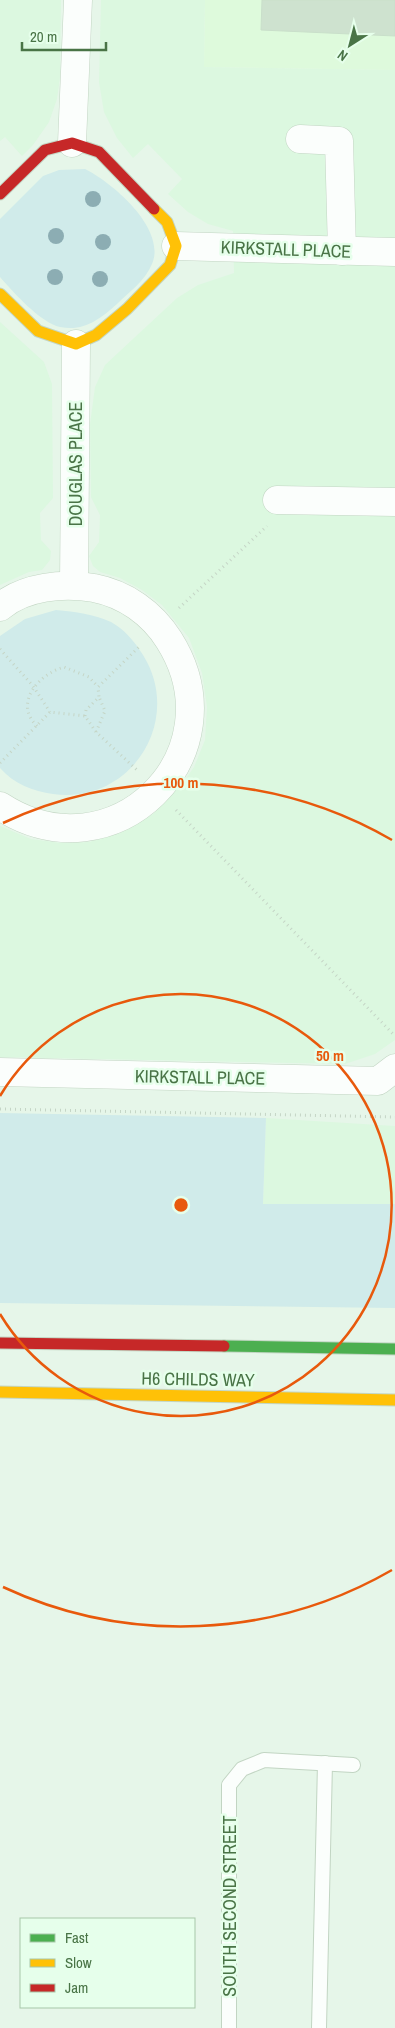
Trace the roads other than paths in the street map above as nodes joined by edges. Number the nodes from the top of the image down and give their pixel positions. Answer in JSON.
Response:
{"nodes":[{"id":1,"x":78,"y":0,"type":"edge"},
{"id":2,"x":300,"y":140,"type":"dead end"},
{"id":3,"x":72,"y":143,"type":"junction"},
{"id":4,"x":0,"y":194,"type":"edge"},
{"id":5,"x":176,"y":246,"type":"junction"},
{"id":6,"x":342,"y":251,"type":"junction"},
{"id":7,"x":395,"y":252,"type":"edge"},
{"id":8,"x":0,"y":294,"type":"edge"},
{"id":9,"x":76,"y":344,"type":"junction"},
{"id":10,"x":286,"y":500,"type":"road end"},
{"id":11,"x":395,"y":502,"type":"edge"},
{"id":12,"x":74,"y":585,"type":"junction"},
{"id":13,"x":0,"y":606,"type":"edge"},
{"id":14,"x":0,"y":806,"type":"edge"},
{"id":15,"x":395,"y":1068,"type":"edge"},
{"id":16,"x":0,"y":1072,"type":"edge"},
{"id":17,"x":0,"y":1343,"type":"edge"},
{"id":18,"x":391,"y":1349,"type":"edge"},
{"id":19,"x":0,"y":1392,"type":"edge"},
{"id":20,"x":390,"y":1400,"type":"edge"},
{"id":21,"x":325,"y":1763,"type":"junction"},
{"id":22,"x":353,"y":1765,"type":"dead end"},
{"id":23,"x":229,"y":2028,"type":"edge"},
{"id":24,"x":319,"y":2028,"type":"edge"}],
"edges":[{"from":1,"to":3,"type":"street"},
{"from":2,"to":6,"type":"street"},
{"from":3,"to":4,"type":"street"},
{"from":3,"to":5,"type":"street"},
{"from":5,"to":6,"type":"street","name":"KIRKSTALL PLACE"},
{"from":5,"to":9,"type":"street"},
{"from":6,"to":7,"type":"street","name":"KIRKSTALL PLACE"},
{"from":8,"to":9,"type":"street"},
{"from":9,"to":12,"type":"street","name":"DOUGLAS PLACE"},
{"from":10,"to":11,"type":"street"},
{"from":12,"to":13,"type":"street"},
{"from":12,"to":14,"type":"street"},
{"from":15,"to":16,"type":"street","name":"KIRKSTALL PLACE"},
{"from":17,"to":18,"type":"street","name":"H6 CHILDS WAY"},
{"from":19,"to":20,"type":"street","name":"H6 CHILDS WAY"},
{"from":21,"to":22,"type":"lane"},
{"from":21,"to":23,"type":"lane","name":"SOUTH SECOND STREET"},
{"from":21,"to":24,"type":"lane"}]}
